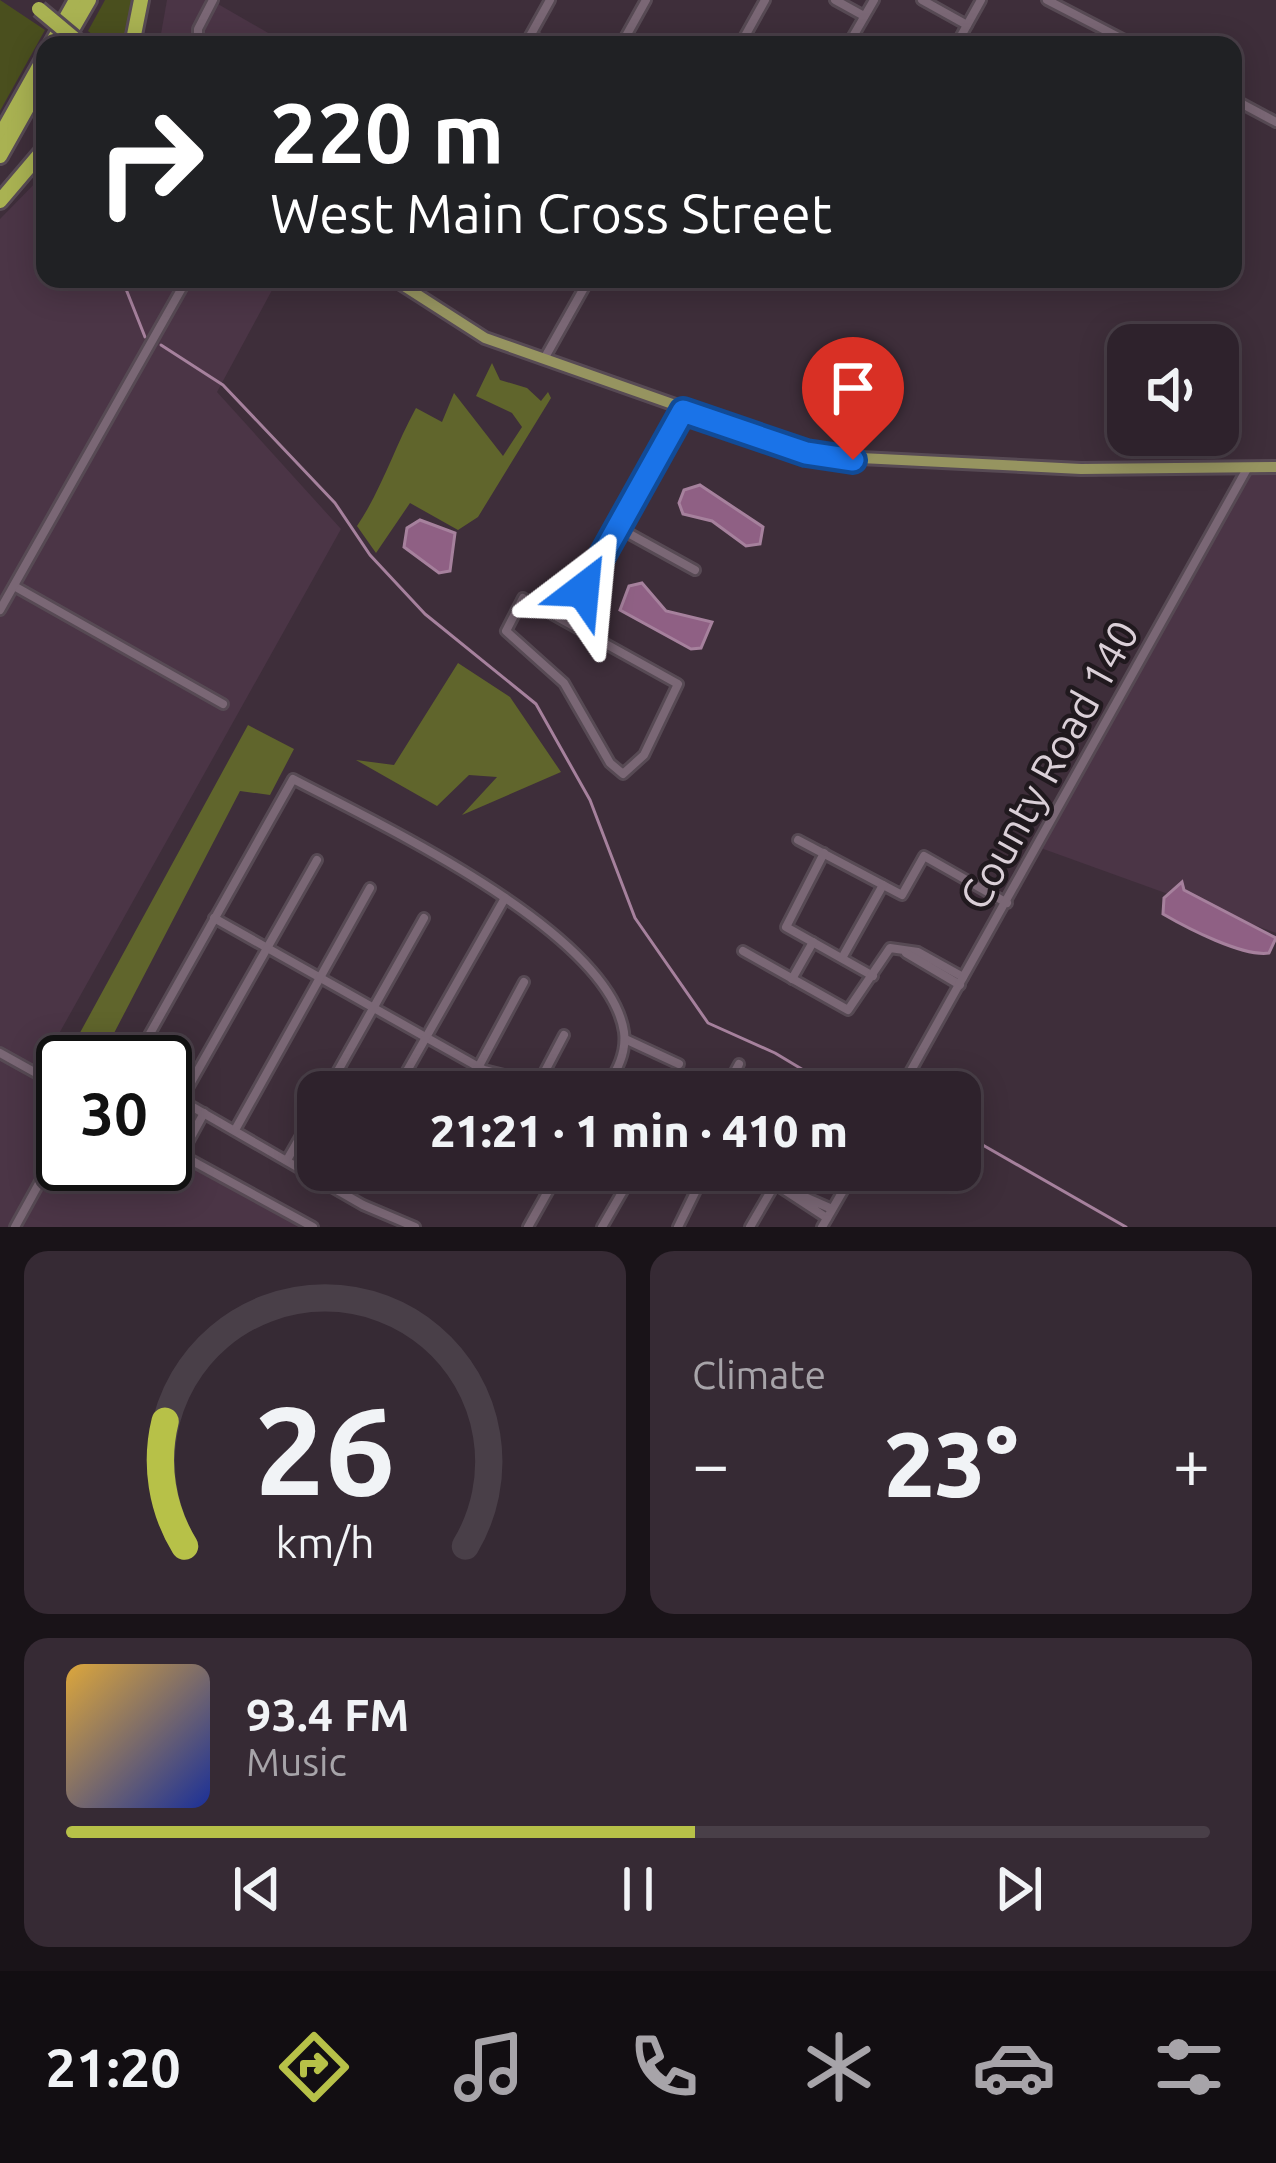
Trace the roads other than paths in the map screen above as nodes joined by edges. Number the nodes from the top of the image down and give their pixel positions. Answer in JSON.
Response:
{"nodes":[{"id":1,"x":76,"y":0,"type":"edge"},
{"id":2,"x":89,"y":0,"type":"edge"},
{"id":3,"x":141,"y":0,"type":"edge"},
{"id":4,"x":213,"y":0,"type":"edge"},
{"id":5,"x":550,"y":0,"type":"edge"},
{"id":6,"x":646,"y":0,"type":"edge"},
{"id":7,"x":765,"y":0,"type":"edge"},
{"id":8,"x":835,"y":0,"type":"edge"},
{"id":9,"x":874,"y":0,"type":"edge"},
{"id":10,"x":922,"y":0,"type":"edge"},
{"id":11,"x":981,"y":0,"type":"edge"},
{"id":12,"x":1047,"y":0,"type":"edge"},
{"id":13,"x":34,"y":5,"type":"edge"},
{"id":14,"x":864,"y":16,"type":"junction"},
{"id":15,"x":967,"y":25,"type":"junction"},
{"id":16,"x":531,"y":35,"type":"edge"},
{"id":17,"x":56,"y":36,"type":"edge"},
{"id":18,"x":67,"y":36,"type":"edge"},
{"id":19,"x":71,"y":36,"type":"edge"},
{"id":20,"x":134,"y":36,"type":"edge"},
{"id":21,"x":198,"y":36,"type":"edge"},
{"id":22,"x":626,"y":36,"type":"edge"},
{"id":23,"x":745,"y":36,"type":"edge"},
{"id":24,"x":853,"y":36,"type":"edge"},
{"id":25,"x":961,"y":36,"type":"edge"},
{"id":26,"x":1117,"y":36,"type":"edge"},
{"id":27,"x":36,"y":72,"type":"edge"},
{"id":28,"x":36,"y":92,"type":"edge"},
{"id":29,"x":1242,"y":104,"type":"edge"},
{"id":30,"x":1276,"y":122,"type":"edge"},
{"id":31,"x":0,"y":136,"type":"edge"},
{"id":32,"x":0,"y":156,"type":"edge"},
{"id":33,"x":36,"y":159,"type":"edge"},
{"id":34,"x":0,"y":201,"type":"edge"},
{"id":35,"x":182,"y":288,"type":"edge"},
{"id":36,"x":406,"y":288,"type":"edge"},
{"id":37,"x":584,"y":288,"type":"edge"},
{"id":38,"x":543,"y":361,"type":"junction"},
{"id":39,"x":683,"y":411,"type":"junction"},
{"id":40,"x":1248,"y":466,"type":"junction"},
{"id":41,"x":1276,"y":467,"type":"edge"},
{"id":42,"x":617,"y":527,"type":"junction"},
{"id":43,"x":695,"y":570,"type":"dead end"},
{"id":44,"x":14,"y":586,"type":"junction"},
{"id":45,"x":0,"y":610,"type":"edge"},
{"id":46,"x":566,"y":621,"type":"junction"},
{"id":47,"x":223,"y":704,"type":"dead end"},
{"id":48,"x":798,"y":839,"type":"dead end"},
{"id":49,"x":824,"y":853,"type":"junction"},
{"id":50,"x":317,"y":860,"type":"dead end"},
{"id":51,"x":883,"y":885,"type":"junction"},
{"id":52,"x":370,"y":888,"type":"dead end"},
{"id":53,"x":505,"y":898,"type":"junction"},
{"id":54,"x":1006,"y":903,"type":"junction"},
{"id":55,"x":214,"y":918,"type":"junction"},
{"id":56,"x":424,"y":918,"type":"dead end"},
{"id":57,"x":813,"y":942,"type":"junction"},
{"id":58,"x":267,"y":948,"type":"junction"},
{"id":59,"x":743,"y":951,"type":"dead end"},
{"id":60,"x":842,"y":958,"type":"junction"},
{"id":61,"x":873,"y":976,"type":"junction"},
{"id":62,"x":320,"y":978,"type":"junction"},
{"id":63,"x":792,"y":979,"type":"junction"},
{"id":64,"x":962,"y":981,"type":"junction"},
{"id":65,"x":524,"y":982,"type":"dead end"},
{"id":66,"x":373,"y":1008,"type":"junction"},
{"id":67,"x":149,"y":1035,"type":"edge"},
{"id":68,"x":564,"y":1035,"type":"dead end"},
{"id":69,"x":426,"y":1037,"type":"junction"},
{"id":70,"x":625,"y":1039,"type":"junction"},
{"id":71,"x":0,"y":1053,"type":"edge"},
{"id":72,"x":679,"y":1064,"type":"dead end"},
{"id":73,"x":739,"y":1064,"type":"dead end"},
{"id":74,"x":478,"y":1067,"type":"junction"},
{"id":75,"x":338,"y":1071,"type":"edge"},
{"id":76,"x":407,"y":1071,"type":"edge"},
{"id":77,"x":476,"y":1071,"type":"edge"},
{"id":78,"x":489,"y":1071,"type":"edge"},
{"id":79,"x":545,"y":1071,"type":"edge"},
{"id":80,"x":615,"y":1071,"type":"edge"},
{"id":81,"x":735,"y":1071,"type":"edge"},
{"id":82,"x":910,"y":1071,"type":"edge"},
{"id":83,"x":36,"y":1073,"type":"edge"},
{"id":84,"x":192,"y":1081,"type":"edge"},
{"id":85,"x":192,"y":1106,"type":"edge"},
{"id":86,"x":204,"y":1113,"type":"junction"},
{"id":87,"x":235,"y":1130,"type":"junction"},
{"id":88,"x":192,"y":1136,"type":"edge"},
{"id":89,"x":297,"y":1143,"type":"edge"},
{"id":90,"x":192,"y":1160,"type":"edge"},
{"id":91,"x":287,"y":1160,"type":"junction"},
{"id":92,"x":297,"y":1166,"type":"edge"},
{"id":93,"x":36,"y":1189,"type":"edge"},
{"id":94,"x":339,"y":1191,"type":"edge"},
{"id":95,"x":548,"y":1191,"type":"edge"},
{"id":96,"x":623,"y":1191,"type":"edge"},
{"id":97,"x":696,"y":1191,"type":"edge"},
{"id":98,"x":771,"y":1191,"type":"edge"},
{"id":99,"x":786,"y":1191,"type":"edge"},
{"id":100,"x":843,"y":1191,"type":"edge"},
{"id":101,"x":827,"y":1218,"type":"edge"},
{"id":102,"x":15,"y":1227,"type":"edge"},
{"id":103,"x":313,"y":1227,"type":"edge"},
{"id":104,"x":415,"y":1227,"type":"edge"},
{"id":105,"x":528,"y":1227,"type":"edge"},
{"id":106,"x":602,"y":1227,"type":"edge"},
{"id":107,"x":678,"y":1227,"type":"edge"},
{"id":108,"x":750,"y":1227,"type":"edge"}],
"edges":[{"from":1,"to":17,"type":"highway"},
{"from":2,"to":18,"type":"highway"},
{"from":3,"to":20,"type":"highway"},
{"from":4,"to":21,"type":"street"},
{"from":5,"to":16,"type":"street"},
{"from":6,"to":22,"type":"street"},
{"from":7,"to":23,"type":"street"},
{"from":8,"to":14,"type":"street"},
{"from":9,"to":14,"type":"street"},
{"from":10,"to":15,"type":"street"},
{"from":11,"to":15,"type":"street"},
{"from":12,"to":26,"type":"street"},
{"from":13,"to":19,"type":"highway","bridge":true},
{"from":14,"to":24,"type":"street"},
{"from":15,"to":25,"type":"street"},
{"from":27,"to":31,"type":"highway"},
{"from":28,"to":32,"type":"highway"},
{"from":29,"to":30,"type":"street"},
{"from":33,"to":34,"type":"highway"},
{"from":35,"to":44,"type":"street"},
{"from":36,"to":38,"type":"main road"},
{"from":37,"to":38,"type":"street"},
{"from":38,"to":39,"type":"main road"},
{"from":39,"to":40,"type":"main road"},
{"from":39,"to":42,"type":"street"},
{"from":40,"to":41,"type":"main road"},
{"from":40,"to":54,"type":"street","name":"County Road 140"},
{"from":42,"to":43,"type":"street"},
{"from":42,"to":46,"type":"street"},
{"from":44,"to":45,"type":"street"},
{"from":44,"to":47,"type":"street"},
{"from":46,"to":46,"type":"street"},
{"from":48,"to":49,"type":"street"},
{"from":49,"to":51,"type":"street"},
{"from":49,"to":57,"type":"street"},
{"from":50,"to":58,"type":"street"},
{"from":51,"to":54,"type":"street"},
{"from":51,"to":60,"type":"street"},
{"from":52,"to":62,"type":"street"},
{"from":53,"to":55,"type":"street"},
{"from":53,"to":69,"type":"street"},
{"from":53,"to":70,"type":"street"},
{"from":54,"to":64,"type":"street","name":"County Road 140"},
{"from":55,"to":58,"type":"street"},
{"from":55,"to":67,"type":"street"},
{"from":56,"to":66,"type":"street"},
{"from":57,"to":60,"type":"street"},
{"from":57,"to":63,"type":"street"},
{"from":58,"to":62,"type":"street"},
{"from":58,"to":84,"type":"street"},
{"from":59,"to":63,"type":"street"},
{"from":60,"to":61,"type":"street"},
{"from":61,"to":63,"type":"street"},
{"from":61,"to":64,"type":"street"},
{"from":62,"to":66,"type":"street"},
{"from":62,"to":87,"type":"street"},
{"from":64,"to":82,"type":"street","name":"County Road 140"},
{"from":65,"to":74,"type":"street"},
{"from":66,"to":69,"type":"street"},
{"from":66,"to":75,"type":"street"},
{"from":68,"to":79,"type":"street"},
{"from":69,"to":74,"type":"street"},
{"from":69,"to":76,"type":"street"},
{"from":70,"to":72,"type":"street"},
{"from":70,"to":80,"type":"street"},
{"from":71,"to":83,"type":"street"},
{"from":73,"to":81,"type":"street"},
{"from":74,"to":77,"type":"street"},
{"from":74,"to":78,"type":"street"},
{"from":85,"to":86,"type":"street"},
{"from":86,"to":87,"type":"street"},
{"from":86,"to":88,"type":"street"},
{"from":87,"to":91,"type":"street"},
{"from":89,"to":91,"type":"street"},
{"from":90,"to":103,"type":"street"},
{"from":91,"to":92,"type":"street"},
{"from":93,"to":102,"type":"street"},
{"from":94,"to":104,"type":"street"},
{"from":95,"to":105,"type":"street"},
{"from":96,"to":106,"type":"street"},
{"from":97,"to":107,"type":"street"},
{"from":98,"to":108,"type":"street"},
{"from":99,"to":101,"type":"street"},
{"from":100,"to":101,"type":"street"}]}
